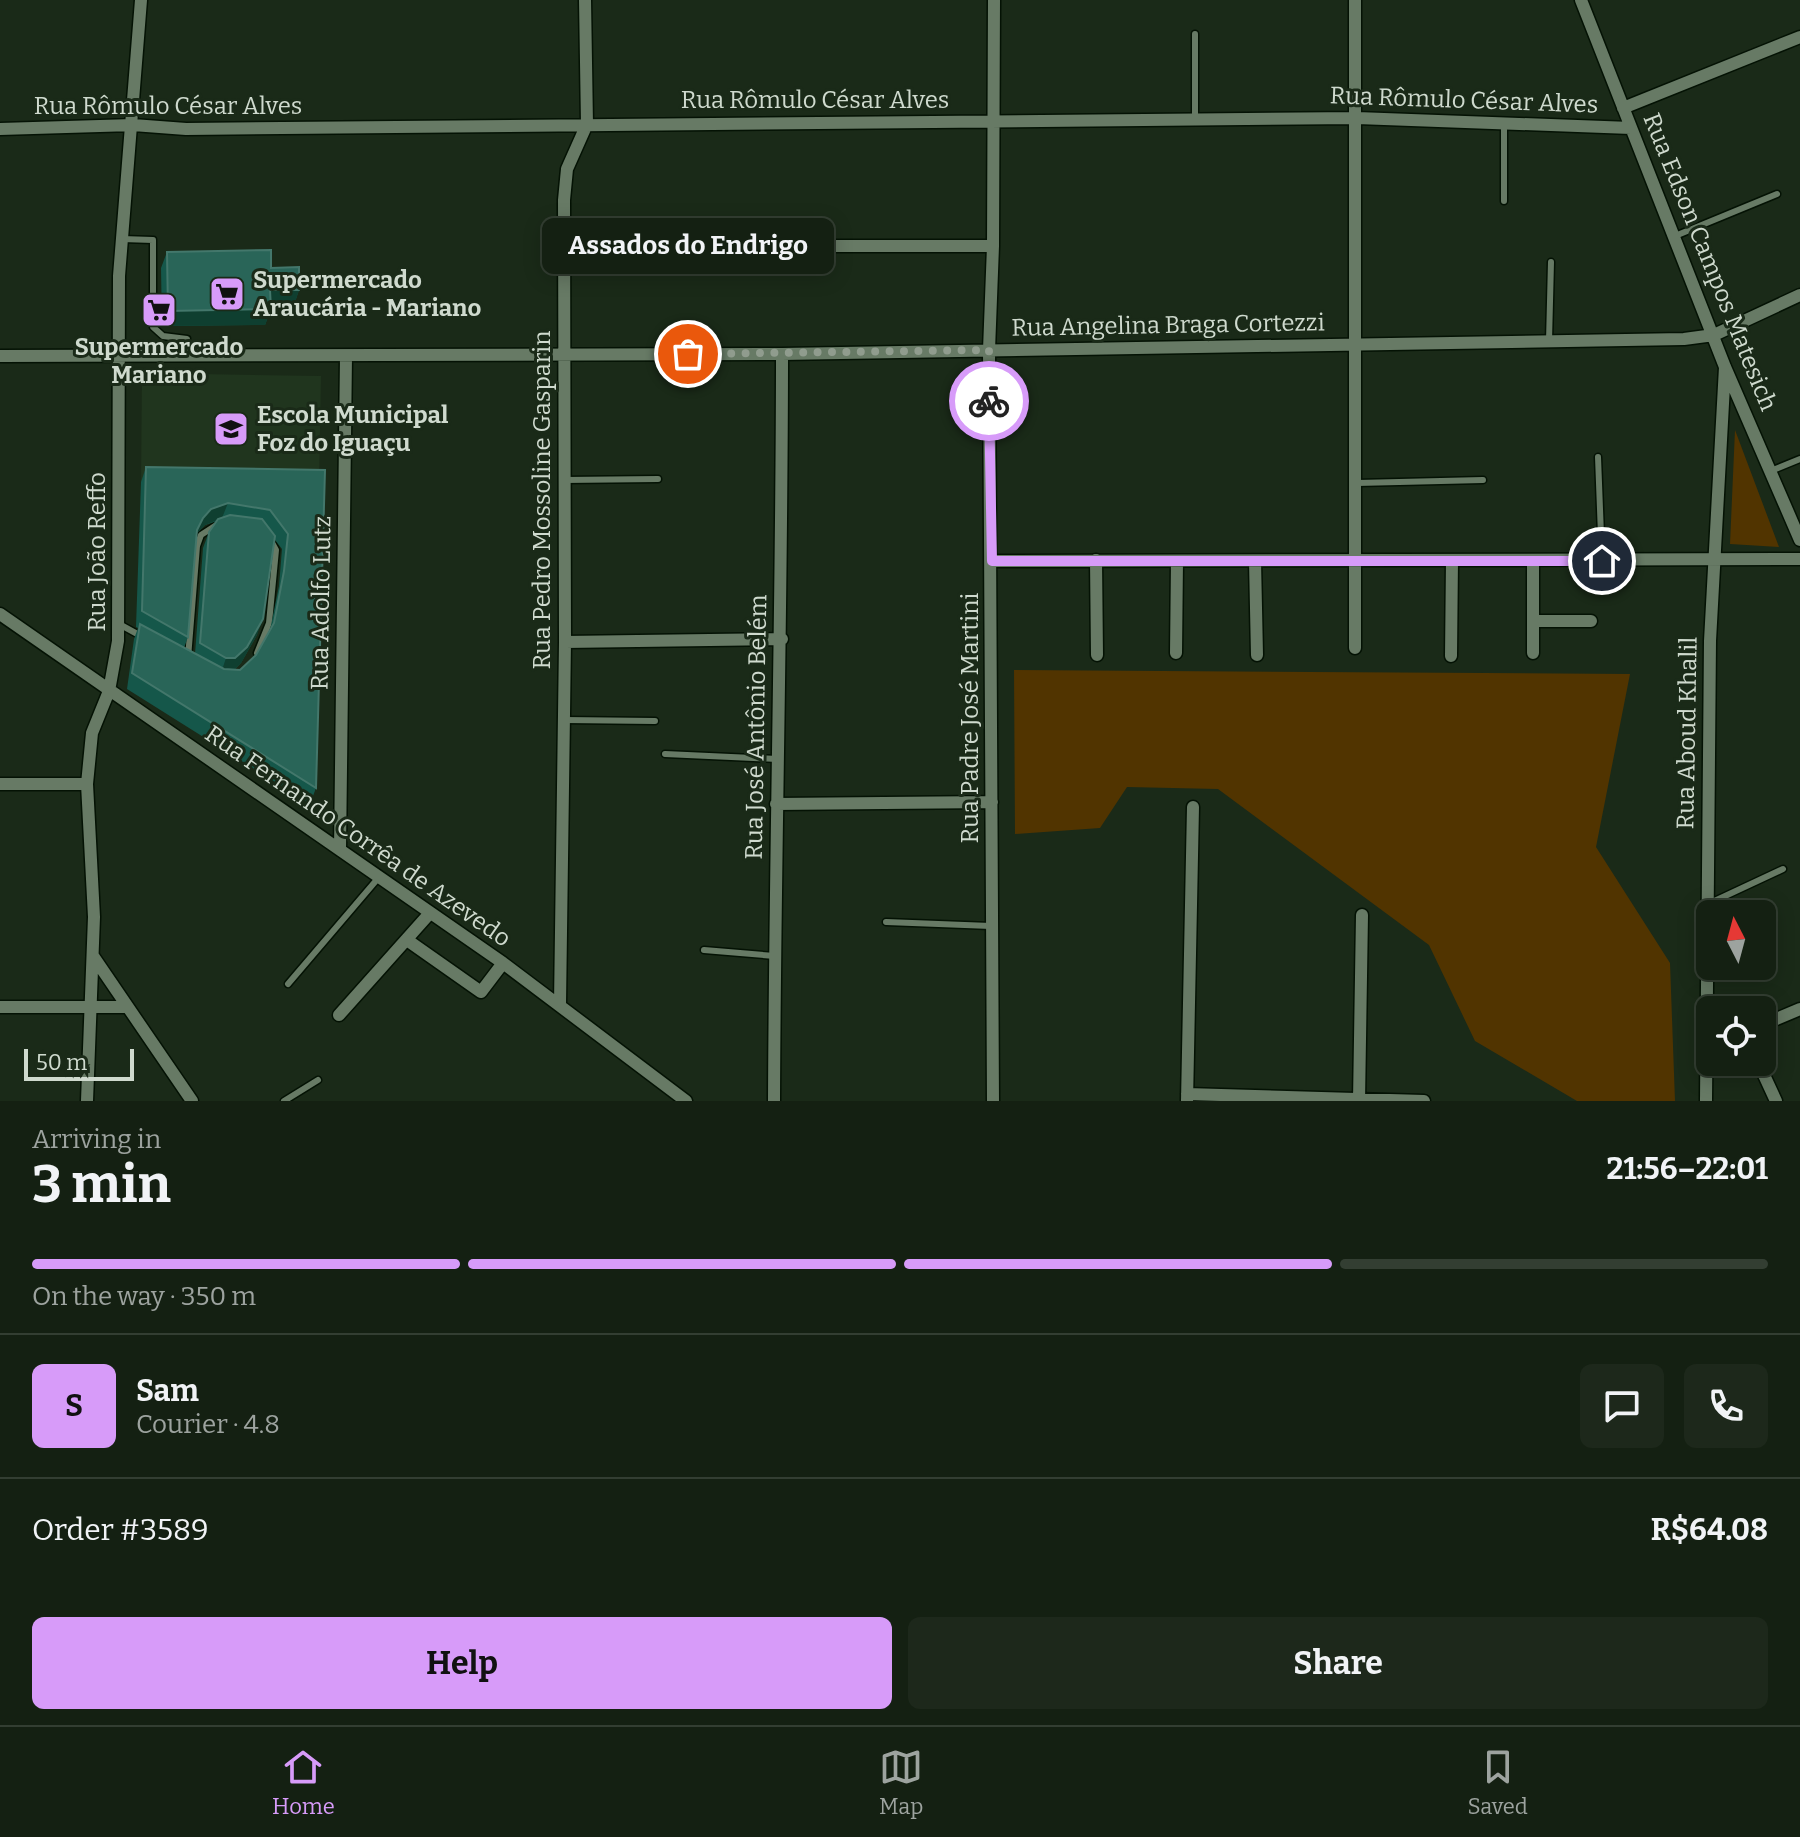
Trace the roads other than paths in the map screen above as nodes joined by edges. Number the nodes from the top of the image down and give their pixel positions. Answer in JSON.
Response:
{"nodes":[{"id":1,"x":141,"y":0,"type":"edge"},
{"id":2,"x":585,"y":0,"type":"edge"},
{"id":3,"x":994,"y":0,"type":"edge"},
{"id":4,"x":1355,"y":0,"type":"edge"},
{"id":5,"x":1581,"y":0,"type":"edge"},
{"id":6,"x":1195,"y":34,"type":"dead end"},
{"id":7,"x":1800,"y":37,"type":"edge"},
{"id":8,"x":1623,"y":108,"type":"junction"},
{"id":9,"x":1357,"y":118,"type":"junction"},
{"id":10,"x":1195,"y":120,"type":"junction"},
{"id":11,"x":995,"y":121,"type":"junction"},
{"id":12,"x":1504,"y":121,"type":"junction"},
{"id":13,"x":587,"y":124,"type":"junction"},
{"id":14,"x":133,"y":125,"type":"junction"},
{"id":15,"x":1631,"y":128,"type":"junction"},
{"id":16,"x":0,"y":129,"type":"edge"},
{"id":17,"x":1777,"y":194,"type":"dead end"},
{"id":18,"x":1504,"y":201,"type":"dead end"},
{"id":19,"x":1675,"y":236,"type":"junction"},
{"id":20,"x":122,"y":239,"type":"junction"},
{"id":21,"x":795,"y":246,"type":"dead end"},
{"id":22,"x":993,"y":246,"type":"junction"},
{"id":23,"x":1551,"y":262,"type":"dead end"},
{"id":24,"x":1800,"y":295,"type":"edge"},
{"id":25,"x":1714,"y":335,"type":"junction"},
{"id":26,"x":1549,"y":341,"type":"junction"},
{"id":27,"x":1354,"y":344,"type":"junction"},
{"id":28,"x":989,"y":350,"type":"junction"},
{"id":29,"x":564,"y":353,"type":"junction"},
{"id":30,"x":782,"y":354,"type":"junction"},
{"id":31,"x":0,"y":356,"type":"edge"},
{"id":32,"x":120,"y":356,"type":"junction"},
{"id":33,"x":186,"y":356,"type":"junction"},
{"id":34,"x":346,"y":356,"type":"junction"},
{"id":35,"x":1725,"y":367,"type":"junction"},
{"id":36,"x":1598,"y":457,"type":"dead end"},
{"id":37,"x":1800,"y":459,"type":"edge"},
{"id":38,"x":1773,"y":470,"type":"junction"},
{"id":39,"x":658,"y":479,"type":"dead end"},
{"id":40,"x":564,"y":480,"type":"junction"},
{"id":41,"x":1483,"y":480,"type":"dead end"},
{"id":42,"x":1357,"y":483,"type":"junction"},
{"id":43,"x":226,"y":522,"type":"edge"},
{"id":44,"x":268,"y":537,"type":"edge"},
{"id":45,"x":1800,"y":540,"type":"edge"},
{"id":46,"x":1800,"y":559,"type":"edge"},
{"id":47,"x":1096,"y":560,"type":"junction"},
{"id":48,"x":1452,"y":560,"type":"junction"},
{"id":49,"x":1533,"y":560,"type":"junction"},
{"id":50,"x":1713,"y":560,"type":"junction"},
{"id":51,"x":992,"y":561,"type":"junction"},
{"id":52,"x":1255,"y":561,"type":"junction"},
{"id":53,"x":1602,"y":561,"type":"junction"},
{"id":54,"x":1177,"y":562,"type":"junction"},
{"id":55,"x":1357,"y":562,"type":"junction"},
{"id":56,"x":0,"y":614,"type":"edge"},
{"id":57,"x":1533,"y":621,"type":"junction"},
{"id":58,"x":1591,"y":621,"type":"dead end"},
{"id":59,"x":119,"y":624,"type":"junction"},
{"id":60,"x":147,"y":639,"type":"edge"},
{"id":61,"x":782,"y":639,"type":"junction"},
{"id":62,"x":565,"y":642,"type":"junction"},
{"id":63,"x":1355,"y":648,"type":"dead end"},
{"id":64,"x":1176,"y":653,"type":"dead end"},
{"id":65,"x":1533,"y":653,"type":"dead end"},
{"id":66,"x":174,"y":655,"type":"edge"},
{"id":67,"x":1097,"y":655,"type":"dead end"},
{"id":68,"x":1257,"y":655,"type":"dead end"},
{"id":69,"x":1451,"y":656,"type":"dead end"},
{"id":70,"x":252,"y":659,"type":"edge"},
{"id":71,"x":188,"y":662,"type":"junction"},
{"id":72,"x":199,"y":668,"type":"edge"},
{"id":73,"x":109,"y":691,"type":"junction"},
{"id":74,"x":564,"y":720,"type":"junction"},
{"id":75,"x":655,"y":721,"type":"dead end"},
{"id":76,"x":665,"y":754,"type":"dead end"},
{"id":77,"x":777,"y":759,"type":"junction"},
{"id":78,"x":0,"y":784,"type":"edge"},
{"id":79,"x":87,"y":784,"type":"junction"},
{"id":80,"x":992,"y":802,"type":"junction"},
{"id":81,"x":776,"y":804,"type":"junction"},
{"id":82,"x":1193,"y":807,"type":"dead end"},
{"id":83,"x":340,"y":850,"type":"junction"},
{"id":84,"x":1783,"y":869,"type":"dead end"},
{"id":85,"x":380,"y":876,"type":"junction"},
{"id":86,"x":1708,"y":900,"type":"edge"},
{"id":87,"x":1717,"y":900,"type":"edge"},
{"id":88,"x":430,"y":913,"type":"junction"},
{"id":89,"x":1362,"y":915,"type":"dead end"},
{"id":90,"x":886,"y":922,"type":"dead end"},
{"id":91,"x":991,"y":926,"type":"junction"},
{"id":92,"x":407,"y":940,"type":"junction"},
{"id":93,"x":704,"y":950,"type":"dead end"},
{"id":94,"x":93,"y":956,"type":"junction"},
{"id":95,"x":775,"y":956,"type":"junction"},
{"id":96,"x":503,"y":963,"type":"junction"},
{"id":97,"x":288,"y":984,"type":"dead end"},
{"id":98,"x":560,"y":1004,"type":"junction"},
{"id":99,"x":0,"y":1007,"type":"edge"},
{"id":100,"x":127,"y":1007,"type":"junction"},
{"id":101,"x":90,"y":1008,"type":"junction"},
{"id":102,"x":1800,"y":1009,"type":"edge"},
{"id":103,"x":339,"y":1015,"type":"dead end"},
{"id":104,"x":1776,"y":1019,"type":"edge"},
{"id":105,"x":1707,"y":1076,"type":"edge"},
{"id":106,"x":1764,"y":1076,"type":"edge"},
{"id":107,"x":318,"y":1080,"type":"dead end"},
{"id":108,"x":670,"y":1096,"type":"edge"},
{"id":109,"x":1187,"y":1098,"type":"edge"},
{"id":110,"x":1359,"y":1100,"type":"edge"},
{"id":111,"x":87,"y":1101,"type":"edge"},
{"id":112,"x":192,"y":1101,"type":"edge"},
{"id":113,"x":284,"y":1101,"type":"edge"},
{"id":114,"x":686,"y":1101,"type":"edge"},
{"id":115,"x":774,"y":1101,"type":"edge"},
{"id":116,"x":993,"y":1101,"type":"edge"},
{"id":117,"x":1424,"y":1101,"type":"edge"},
{"id":118,"x":1706,"y":1101,"type":"edge"},
{"id":119,"x":1776,"y":1101,"type":"edge"}],
"edges":[{"from":1,"to":14,"type":"street","name":"Rua João Reffo"},
{"from":2,"to":13,"type":"street","name":"Rua Pedro Mossoline Gasparin"},
{"from":3,"to":11,"type":"street","name":"Rua Padre José Martini"},
{"from":4,"to":9,"type":"street"},
{"from":5,"to":8,"type":"street","name":"Rua Edson Campos Matesich"},
{"from":6,"to":10,"type":"lane"},
{"from":7,"to":8,"type":"street"},
{"from":8,"to":15,"type":"street","name":"Rua Edson Campos Matesich"},
{"from":9,"to":10,"type":"street","name":"Rua Rômulo César Alves"},
{"from":9,"to":12,"type":"street","name":"Rua Rômulo César Alves"},
{"from":9,"to":27,"type":"street"},
{"from":10,"to":11,"type":"street","name":"Rua Rômulo César Alves"},
{"from":11,"to":13,"type":"street","name":"Rua Rômulo César Alves"},
{"from":11,"to":22,"type":"street","name":"Rua Padre José Martini"},
{"from":12,"to":15,"type":"street","name":"Rua Rômulo César Alves"},
{"from":12,"to":18,"type":"lane"},
{"from":13,"to":14,"type":"street","name":"Rua Rômulo César Alves"},
{"from":13,"to":29,"type":"street","name":"Rua Pedro Mossoline Gasparin"},
{"from":14,"to":16,"type":"street","name":"Rua Rômulo César Alves"},
{"from":14,"to":20,"type":"street","name":"Rua João Reffo"},
{"from":15,"to":19,"type":"street","name":"Rua Edson Campos Matesich"},
{"from":17,"to":19,"type":"lane"},
{"from":19,"to":25,"type":"street","name":"Rua Edson Campos Matesich"},
{"from":20,"to":32,"type":"street","name":"Rua João Reffo"},
{"from":20,"to":33,"type":"lane"},
{"from":21,"to":22,"type":"street"},
{"from":22,"to":28,"type":"street","name":"Rua Padre José Martini"},
{"from":23,"to":26,"type":"lane"},
{"from":24,"to":25,"type":"street","name":"Rua Angelina Braga Cortezzi"},
{"from":25,"to":26,"type":"street","name":"Rua Angelina Braga Cortezzi"},
{"from":25,"to":35,"type":"street","name":"Rua Edson Campos Matesich"},
{"from":26,"to":27,"type":"street","name":"Rua Angelina Braga Cortezzi"},
{"from":27,"to":28,"type":"street","name":"Rua Angelina Braga Cortezzi"},
{"from":27,"to":42,"type":"street"},
{"from":28,"to":30,"type":"street","name":"Rua Angelina Braga Cortezzi"},
{"from":28,"to":51,"type":"street","name":"Rua Padre José Martini"},
{"from":29,"to":30,"type":"street","name":"Rua Angelina Braga Cortezzi"},
{"from":29,"to":34,"type":"street","name":"Rua Angelina Braga Cortezzi"},
{"from":29,"to":40,"type":"street","name":"Rua Pedro Mossoline Gasparin"},
{"from":30,"to":61,"type":"street","name":"Rua José Antônio Belém"},
{"from":31,"to":32,"type":"street","name":"Rua Angelina Braga Cortezzi"},
{"from":32,"to":33,"type":"street","name":"Rua Angelina Braga Cortezzi"},
{"from":32,"to":59,"type":"street","name":"Rua João Reffo"},
{"from":33,"to":34,"type":"street","name":"Rua Angelina Braga Cortezzi"},
{"from":34,"to":83,"type":"street","name":"Rua Adolfo Lutz"},
{"from":35,"to":38,"type":"street","name":"Rua Edson Campos Matesich"},
{"from":35,"to":50,"type":"street","name":"Rua Aboud Khalil"},
{"from":36,"to":53,"type":"lane"},
{"from":37,"to":38,"type":"lane"},
{"from":38,"to":45,"type":"street","name":"Rua Edson Campos Matesich"},
{"from":39,"to":40,"type":"lane"},
{"from":40,"to":62,"type":"street","name":"Rua Pedro Mossoline Gasparin"},
{"from":41,"to":42,"type":"lane"},
{"from":42,"to":55,"type":"street"},
{"from":43,"to":71,"type":"lane"},
{"from":44,"to":70,"type":"lane"},
{"from":46,"to":50,"type":"street"},
{"from":47,"to":51,"type":"street"},
{"from":47,"to":54,"type":"street"},
{"from":47,"to":67,"type":"street"},
{"from":48,"to":49,"type":"street"},
{"from":48,"to":55,"type":"street"},
{"from":48,"to":69,"type":"street"},
{"from":49,"to":53,"type":"street"},
{"from":49,"to":57,"type":"street"},
{"from":50,"to":53,"type":"street"},
{"from":50,"to":86,"type":"street","name":"Rua Aboud Khalil"},
{"from":51,"to":80,"type":"street","name":"Rua Padre José Martini"},
{"from":52,"to":54,"type":"street"},
{"from":52,"to":55,"type":"street"},
{"from":52,"to":68,"type":"street"},
{"from":54,"to":64,"type":"street"},
{"from":55,"to":63,"type":"street"},
{"from":56,"to":73,"type":"street","name":"Rua Fernando Corrêa de Azevedo"},
{"from":57,"to":58,"type":"street"},
{"from":57,"to":65,"type":"street"},
{"from":59,"to":60,"type":"lane"},
{"from":59,"to":73,"type":"street","name":"Rua João Reffo"},
{"from":61,"to":62,"type":"street"},
{"from":61,"to":77,"type":"street","name":"Rua José Antônio Belém"},
{"from":62,"to":74,"type":"street","name":"Rua Pedro Mossoline Gasparin"},
{"from":66,"to":71,"type":"lane"},
{"from":71,"to":72,"type":"lane"},
{"from":73,"to":79,"type":"street","name":"Rua João Reffo"},
{"from":73,"to":83,"type":"street","name":"Rua Fernando Corrêa de Azevedo"},
{"from":74,"to":75,"type":"lane"},
{"from":74,"to":98,"type":"street","name":"Rua Pedro Mossoline Gasparin"},
{"from":76,"to":77,"type":"lane"},
{"from":77,"to":81,"type":"street","name":"Rua José Antônio Belém"},
{"from":78,"to":79,"type":"street"},
{"from":79,"to":94,"type":"street","name":"Rua João Reffo"},
{"from":80,"to":81,"type":"street"},
{"from":80,"to":91,"type":"street","name":"Rua Padre José Martini"},
{"from":81,"to":95,"type":"street","name":"Rua José Antônio Belém"},
{"from":82,"to":109,"type":"street"},
{"from":83,"to":85,"type":"street","name":"Rua Fernando Corrêa de Azevedo"},
{"from":84,"to":87,"type":"lane"},
{"from":85,"to":88,"type":"street","name":"Rua Fernando Corrêa de Azevedo"},
{"from":85,"to":97,"type":"lane"},
{"from":88,"to":92,"type":"street"},
{"from":88,"to":96,"type":"street","name":"Rua Fernando Corrêa de Azevedo"},
{"from":89,"to":110,"type":"street"},
{"from":90,"to":91,"type":"lane"},
{"from":91,"to":116,"type":"street","name":"Rua Padre José Martini"},
{"from":92,"to":96,"type":"street"},
{"from":92,"to":103,"type":"street"},
{"from":93,"to":95,"type":"lane"},
{"from":94,"to":100,"type":"street"},
{"from":94,"to":101,"type":"street","name":"Rua João Reffo"},
{"from":95,"to":115,"type":"street","name":"Rua José Antônio Belém"},
{"from":96,"to":98,"type":"street","name":"Rua Fernando Corrêa de Azevedo"},
{"from":98,"to":108,"type":"street","name":"Rua Fernando Corrêa de Azevedo"},
{"from":99,"to":101,"type":"street"},
{"from":100,"to":101,"type":"street"},
{"from":100,"to":112,"type":"street"},
{"from":101,"to":111,"type":"street","name":"Rua João Reffo"},
{"from":102,"to":104,"type":"street"},
{"from":105,"to":118,"type":"street","name":"Rua Aboud Khalil"},
{"from":106,"to":119,"type":"street"},
{"from":107,"to":113,"type":"lane"},
{"from":108,"to":114,"type":"street","name":"Rua Fernando Corrêa de Azevedo"},
{"from":109,"to":110,"type":"street"},
{"from":110,"to":117,"type":"street"}]}
